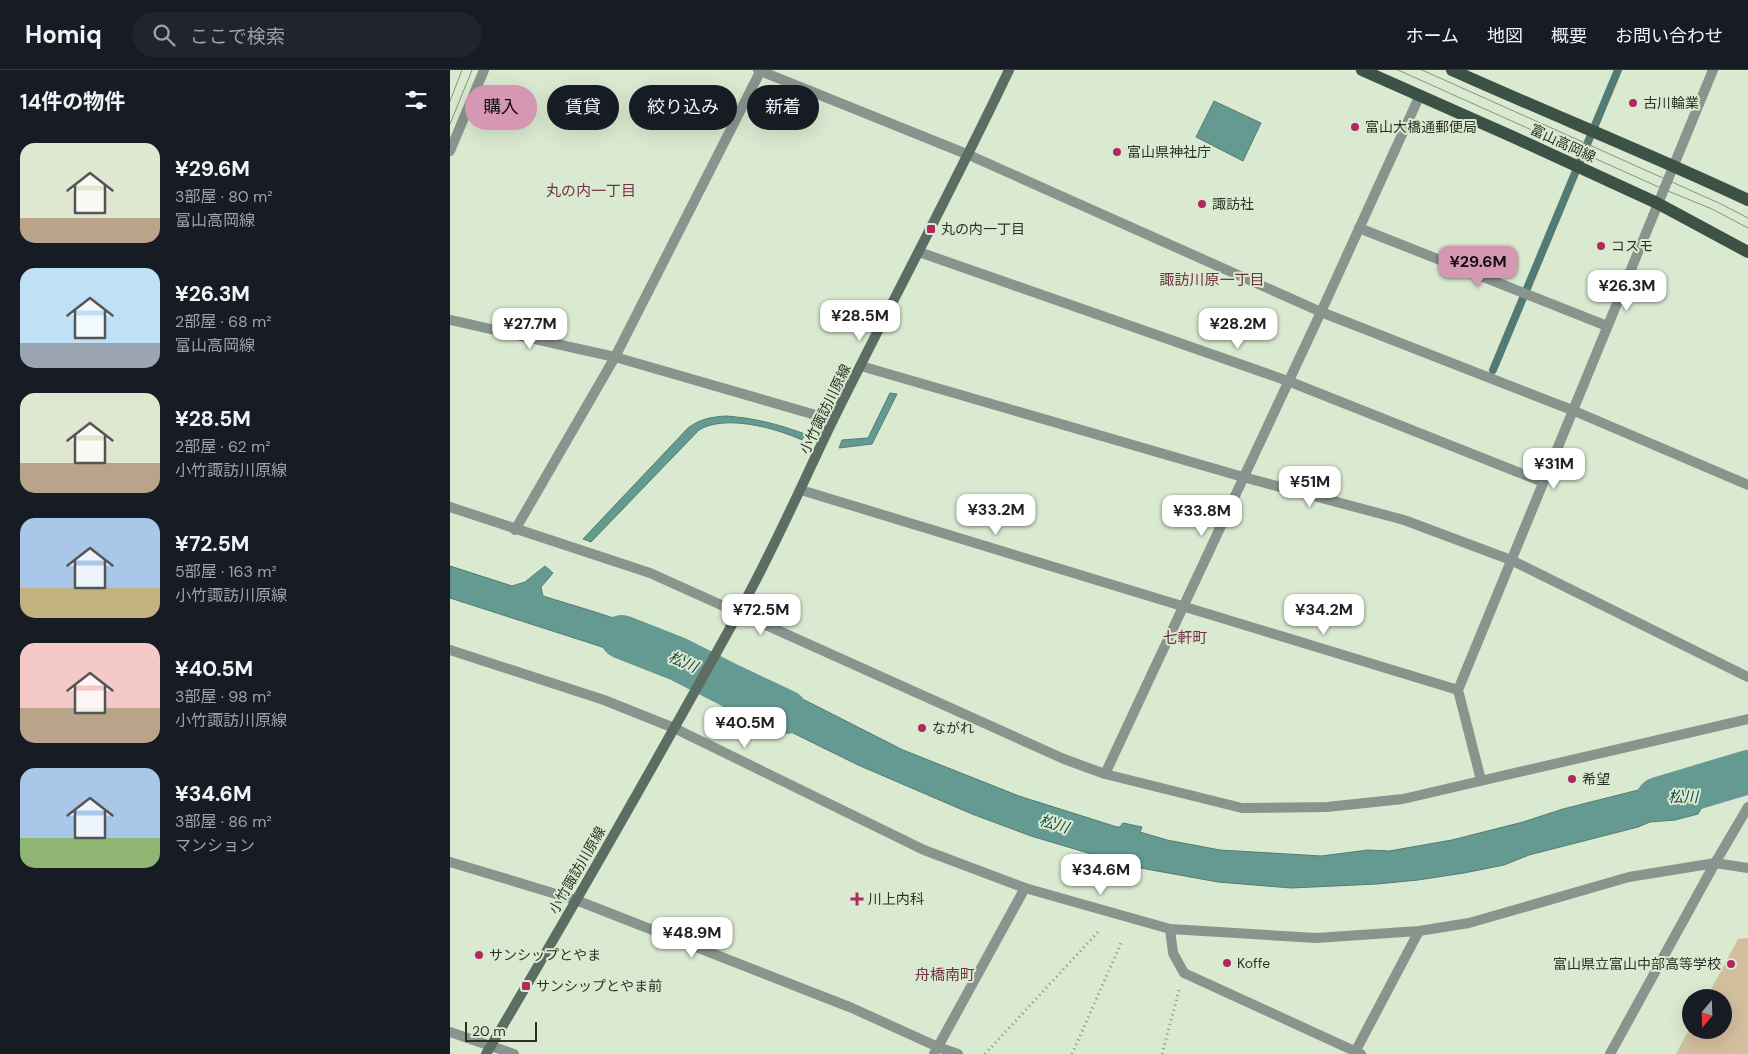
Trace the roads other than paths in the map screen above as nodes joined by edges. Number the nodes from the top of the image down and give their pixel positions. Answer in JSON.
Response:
{"nodes":[{"id":1,"x":484,"y":70,"type":"edge"},
{"id":2,"x":1010,"y":70,"type":"edge"},
{"id":3,"x":1362,"y":70,"type":"edge"},
{"id":4,"x":1452,"y":70,"type":"edge"},
{"id":5,"x":1713,"y":70,"type":"edge"},
{"id":6,"x":760,"y":71,"type":"edge"},
{"id":7,"x":1420,"y":96,"type":"junction"},
{"id":8,"x":450,"y":150,"type":"edge"},
{"id":9,"x":969,"y":155,"type":"junction"},
{"id":10,"x":1673,"y":165,"type":"junction"},
{"id":11,"x":1748,"y":200,"type":"edge"},
{"id":12,"x":1657,"y":203,"type":"junction"},
{"id":13,"x":1359,"y":228,"type":"junction"},
{"id":14,"x":919,"y":252,"type":"junction"},
{"id":15,"x":1748,"y":252,"type":"edge"},
{"id":16,"x":1321,"y":312,"type":"junction"},
{"id":17,"x":450,"y":320,"type":"edge"},
{"id":18,"x":1607,"y":326,"type":"junction"},
{"id":19,"x":615,"y":356,"type":"junction"},
{"id":20,"x":862,"y":366,"type":"junction"},
{"id":21,"x":1288,"y":381,"type":"junction"},
{"id":22,"x":1572,"y":410,"type":"junction"},
{"id":23,"x":833,"y":420,"type":"junction"},
{"id":24,"x":1244,"y":477,"type":"junction"},
{"id":25,"x":1543,"y":482,"type":"junction"},
{"id":26,"x":1748,"y":485,"type":"edge"},
{"id":27,"x":801,"y":490,"type":"junction"},
{"id":28,"x":450,"y":507,"type":"edge"},
{"id":29,"x":515,"y":530,"type":"junction"},
{"id":30,"x":1511,"y":560,"type":"junction"},
{"id":31,"x":1183,"y":607,"type":"junction"},
{"id":32,"x":739,"y":612,"type":"junction"},
{"id":33,"x":450,"y":650,"type":"edge"},
{"id":34,"x":1748,"y":677,"type":"edge"},
{"id":35,"x":1458,"y":690,"type":"junction"},
{"id":36,"x":1748,"y":719,"type":"edge"},
{"id":37,"x":674,"y":728,"type":"junction"},
{"id":38,"x":1105,"y":774,"type":"junction"},
{"id":39,"x":1482,"y":780,"type":"junction"},
{"id":40,"x":1747,"y":812,"type":"edge"},
{"id":41,"x":450,"y":862,"type":"edge"},
{"id":42,"x":1715,"y":863,"type":"junction"},
{"id":43,"x":1748,"y":868,"type":"edge"},
{"id":44,"x":1025,"y":888,"type":"junction"},
{"id":45,"x":576,"y":900,"type":"junction"},
{"id":46,"x":1170,"y":928,"type":"junction"},
{"id":47,"x":1419,"y":931,"type":"junction"},
{"id":48,"x":450,"y":1032,"type":"edge"},
{"id":49,"x":489,"y":1050,"type":"edge"},
{"id":50,"x":936,"y":1050,"type":"edge"},
{"id":51,"x":1357,"y":1053,"type":"edge"},
{"id":52,"x":514,"y":1054,"type":"edge"},
{"id":53,"x":958,"y":1054,"type":"edge"},
{"id":54,"x":1610,"y":1054,"type":"edge"}],
"edges":[{"from":1,"to":8,"type":"street"},
{"from":2,"to":9,"type":"main road","name":"小竹諏訪川原線"},
{"from":3,"to":7,"type":"main road","name":"富山高岡線"},
{"from":4,"to":10,"type":"main road","name":"富山高岡線"},
{"from":5,"to":10,"type":"street"},
{"from":6,"to":9,"type":"street"},
{"from":6,"to":19,"type":"street"},
{"from":7,"to":12,"type":"main road","name":"富山高岡線"},
{"from":7,"to":13,"type":"street"},
{"from":9,"to":14,"type":"main road","name":"小竹諏訪川原線"},
{"from":9,"to":16,"type":"street"},
{"from":10,"to":11,"type":"main road","name":"富山高岡線"},
{"from":10,"to":12,"type":"street"},
{"from":12,"to":15,"type":"main road","name":"富山高岡線"},
{"from":12,"to":18,"type":"street"},
{"from":13,"to":16,"type":"street"},
{"from":13,"to":18,"type":"street"},
{"from":14,"to":20,"type":"main road","name":"小竹諏訪川原線"},
{"from":14,"to":21,"type":"street"},
{"from":16,"to":21,"type":"street"},
{"from":16,"to":22,"type":"street"},
{"from":17,"to":19,"type":"street"},
{"from":18,"to":22,"type":"street"},
{"from":19,"to":23,"type":"street"},
{"from":19,"to":29,"type":"street"},
{"from":20,"to":23,"type":"main road","name":"小竹諏訪川原線"},
{"from":20,"to":24,"type":"street"},
{"from":21,"to":24,"type":"street"},
{"from":21,"to":25,"type":"street"},
{"from":22,"to":25,"type":"street"},
{"from":22,"to":26,"type":"street"},
{"from":23,"to":27,"type":"main road","name":"小竹諏訪川原線"},
{"from":24,"to":30,"type":"street"},
{"from":24,"to":31,"type":"street"},
{"from":25,"to":30,"type":"street"},
{"from":27,"to":31,"type":"street"},
{"from":27,"to":32,"type":"main road","name":"小竹諏訪川原線"},
{"from":28,"to":29,"type":"street"},
{"from":29,"to":32,"type":"street"},
{"from":30,"to":34,"type":"street"},
{"from":30,"to":35,"type":"street"},
{"from":31,"to":35,"type":"street"},
{"from":31,"to":38,"type":"street"},
{"from":32,"to":37,"type":"main road","name":"小竹諏訪川原線"},
{"from":32,"to":38,"type":"street"},
{"from":33,"to":37,"type":"street"},
{"from":35,"to":39,"type":"street"},
{"from":36,"to":39,"type":"street"},
{"from":37,"to":44,"type":"street"},
{"from":37,"to":45,"type":"main road","name":"小竹諏訪川原線"},
{"from":38,"to":39,"type":"street"},
{"from":40,"to":42,"type":"street"},
{"from":41,"to":45,"type":"street"},
{"from":42,"to":43,"type":"street"},
{"from":42,"to":47,"type":"street"},
{"from":42,"to":54,"type":"street"},
{"from":44,"to":46,"type":"street"},
{"from":44,"to":50,"type":"street"},
{"from":45,"to":49,"type":"main road","name":"小竹諏訪川原線"},
{"from":45,"to":50,"type":"street"},
{"from":46,"to":47,"type":"street"},
{"from":46,"to":51,"type":"street"},
{"from":47,"to":51,"type":"street"},
{"from":48,"to":49,"type":"street"},
{"from":49,"to":52,"type":"street"},
{"from":50,"to":53,"type":"street"}]}
